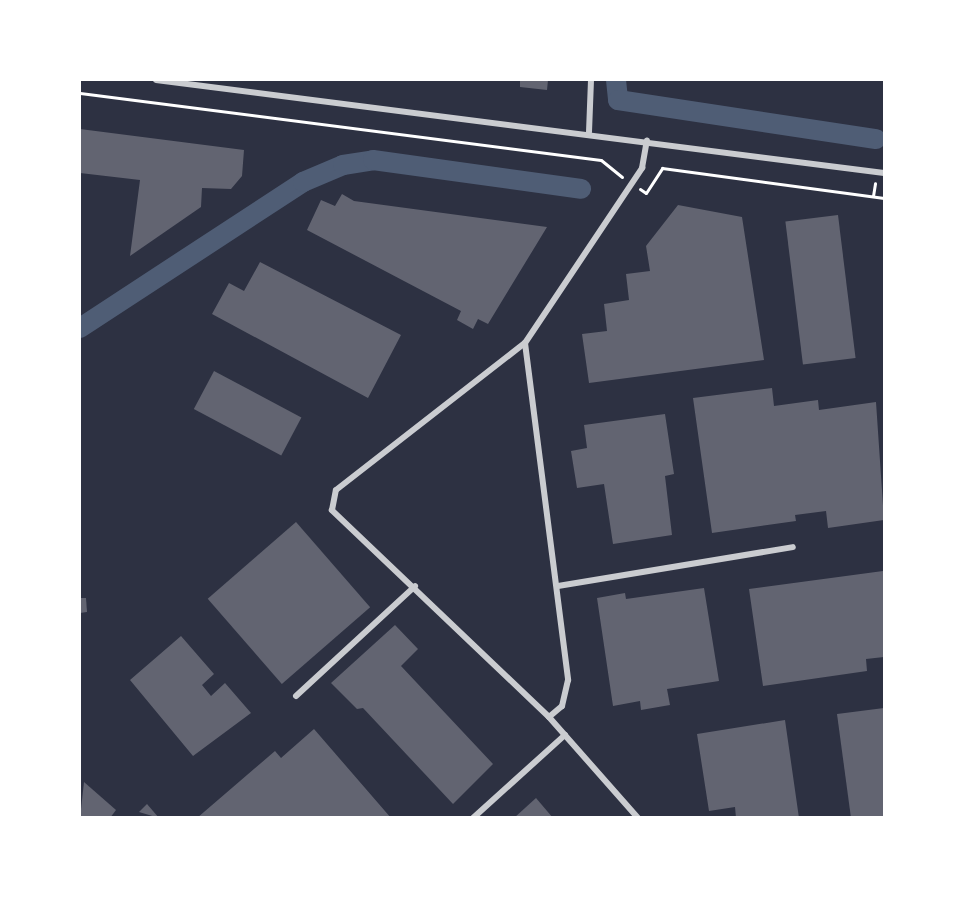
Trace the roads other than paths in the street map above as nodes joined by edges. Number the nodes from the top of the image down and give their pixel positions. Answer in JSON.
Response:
{"nodes":[{"id":1,"x":156,"y":80,"type":"edge"},
{"id":2,"x":591,"y":80,"type":"edge"},
{"id":3,"x":589,"y":132,"type":"junction"},
{"id":4,"x":647,"y":140,"type":"junction"},
{"id":5,"x":885,"y":173,"type":"edge"},
{"id":6,"x":525,"y":343,"type":"junction"},
{"id":7,"x":792,"y":548,"type":"dead end"},
{"id":8,"x":416,"y":586,"type":"junction"},
{"id":9,"x":558,"y":586,"type":"junction"},
{"id":10,"x":296,"y":696,"type":"dead end"},
{"id":11,"x":549,"y":717,"type":"junction"},
{"id":12,"x":565,"y":735,"type":"junction"},
{"id":13,"x":473,"y":818,"type":"edge"},
{"id":14,"x":638,"y":818,"type":"edge"}],
"edges":[{"from":1,"to":3,"type":"street"},
{"from":2,"to":3,"type":"street"},
{"from":3,"to":4,"type":"street"},
{"from":4,"to":5,"type":"street"},
{"from":4,"to":6,"type":"street"},
{"from":6,"to":8,"type":"street"},
{"from":6,"to":9,"type":"street"},
{"from":7,"to":9,"type":"street"},
{"from":8,"to":10,"type":"street"},
{"from":8,"to":11,"type":"street"},
{"from":9,"to":11,"type":"street"},
{"from":11,"to":12,"type":"street"},
{"from":12,"to":13,"type":"street"},
{"from":12,"to":14,"type":"street"}]}
